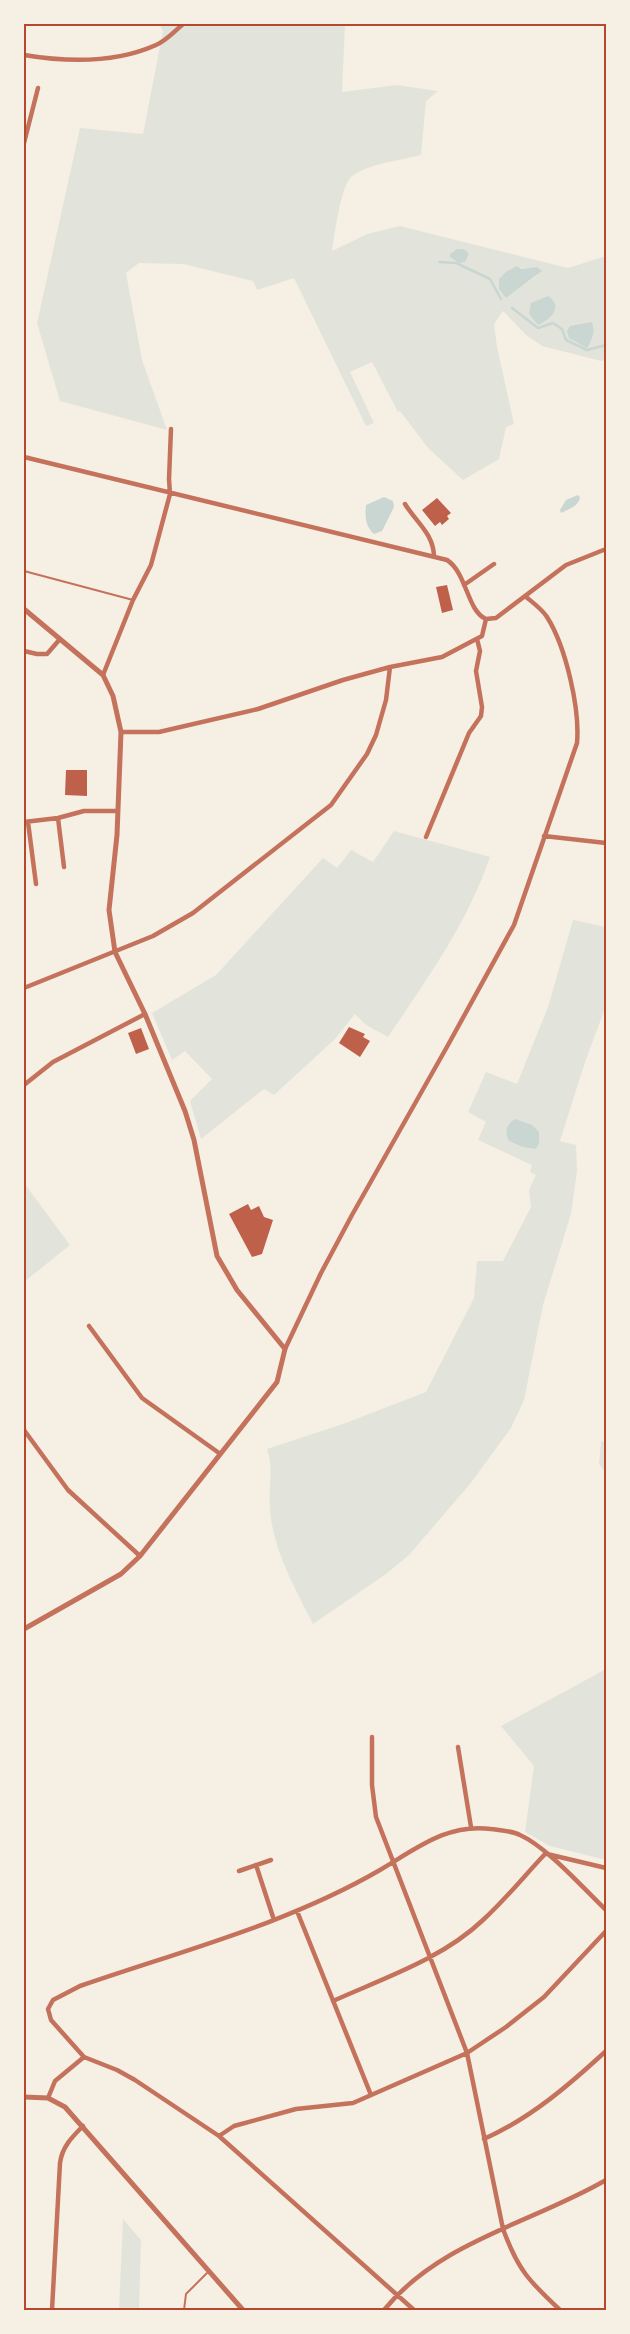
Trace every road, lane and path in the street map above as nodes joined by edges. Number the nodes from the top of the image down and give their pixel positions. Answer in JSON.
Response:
{"nodes":[{"id":1,"x":183,"y":24,"type":"edge"},
{"id":2,"x":24,"y":56,"type":"edge"},
{"id":3,"x":38,"y":88,"type":"dead end"},
{"id":4,"x":24,"y":143,"type":"edge"},
{"id":5,"x":170,"y":429,"type":"dead end"},
{"id":6,"x":24,"y":457,"type":"edge"},
{"id":7,"x":170,"y":494,"type":"junction"},
{"id":8,"x":406,"y":504,"type":"dead end"},
{"id":9,"x":606,"y":549,"type":"edge"},
{"id":10,"x":434,"y":557,"type":"junction"},
{"id":11,"x":494,"y":564,"type":"dead end"},
{"id":12,"x":24,"y":571,"type":"edge"},
{"id":13,"x":464,"y":585,"type":"junction"},
{"id":14,"x":525,"y":596,"type":"junction"},
{"id":15,"x":133,"y":600,"type":"junction"},
{"id":16,"x":24,"y":609,"type":"edge"},
{"id":17,"x":486,"y":619,"type":"junction"},
{"id":18,"x":60,"y":638,"type":"junction"},
{"id":19,"x":476,"y":639,"type":"junction"},
{"id":20,"x":24,"y":651,"type":"edge"},
{"id":21,"x":390,"y":667,"type":"junction"},
{"id":22,"x":103,"y":675,"type":"junction"},
{"id":23,"x":121,"y":732,"type":"junction"},
{"id":24,"x":117,"y":811,"type":"junction"},
{"id":25,"x":58,"y":818,"type":"junction"},
{"id":26,"x":26,"y":822,"type":"edge"},
{"id":27,"x":544,"y":836,"type":"junction"},
{"id":28,"x":426,"y":837,"type":"dead end"},
{"id":29,"x":606,"y":843,"type":"edge"},
{"id":30,"x":64,"y":867,"type":"dead end"},
{"id":31,"x":36,"y":884,"type":"dead end"},
{"id":32,"x":115,"y":952,"type":"junction"},
{"id":33,"x":24,"y":988,"type":"edge"},
{"id":34,"x":144,"y":1014,"type":"junction"},
{"id":35,"x":24,"y":1085,"type":"edge"},
{"id":36,"x":88,"y":1326,"type":"dead end"},
{"id":37,"x":285,"y":1348,"type":"junction"},
{"id":38,"x":24,"y":1430,"type":"edge"},
{"id":39,"x":219,"y":1453,"type":"junction"},
{"id":40,"x":140,"y":1556,"type":"junction"},
{"id":41,"x":24,"y":1629,"type":"edge"},
{"id":42,"x":372,"y":1736,"type":"dead end"},
{"id":43,"x":458,"y":1747,"type":"dead end"},
{"id":44,"x":472,"y":1827,"type":"junction"},
{"id":45,"x":546,"y":1853,"type":"junction"},
{"id":46,"x":271,"y":1860,"type":"dead end"},
{"id":47,"x":391,"y":1861,"type":"junction"},
{"id":48,"x":256,"y":1865,"type":"junction"},
{"id":49,"x":606,"y":1868,"type":"edge"},
{"id":50,"x":239,"y":1871,"type":"dead end"},
{"id":51,"x":606,"y":1910,"type":"edge"},
{"id":52,"x":298,"y":1911,"type":"junction"},
{"id":53,"x":274,"y":1920,"type":"junction"},
{"id":54,"x":606,"y":1931,"type":"edge"},
{"id":55,"x":429,"y":1957,"type":"junction"},
{"id":56,"x":333,"y":2001,"type":"junction"},
{"id":57,"x":606,"y":2051,"type":"edge"},
{"id":58,"x":467,"y":2053,"type":"junction"},
{"id":59,"x":84,"y":2058,"type":"junction"},
{"id":60,"x":371,"y":2095,"type":"junction"},
{"id":61,"x":24,"y":2096,"type":"edge"},
{"id":62,"x":48,"y":2098,"type":"junction"},
{"id":63,"x":82,"y":2126,"type":"junction"},
{"id":64,"x":219,"y":2136,"type":"junction"},
{"id":65,"x":484,"y":2139,"type":"junction"},
{"id":66,"x":606,"y":2180,"type":"edge"},
{"id":67,"x":503,"y":2229,"type":"junction"},
{"id":68,"x":209,"y":2272,"type":"junction"},
{"id":69,"x":396,"y":2295,"type":"junction"},
{"id":70,"x":52,"y":2310,"type":"edge"},
{"id":71,"x":184,"y":2310,"type":"edge"},
{"id":72,"x":243,"y":2310,"type":"edge"},
{"id":73,"x":384,"y":2310,"type":"edge"},
{"id":74,"x":414,"y":2310,"type":"edge"},
{"id":75,"x":560,"y":2310,"type":"edge"}],
"edges":[{"from":1,"to":2,"type":"street"},
{"from":3,"to":4,"type":"street"},
{"from":5,"to":7,"type":"street"},
{"from":6,"to":7,"type":"street"},
{"from":7,"to":10,"type":"street"},
{"from":7,"to":15,"type":"street"},
{"from":8,"to":10,"type":"street"},
{"from":9,"to":14,"type":"street"},
{"from":10,"to":13,"type":"street"},
{"from":11,"to":13,"type":"street"},
{"from":12,"to":15,"type":"lane"},
{"from":13,"to":17,"type":"street"},
{"from":14,"to":17,"type":"street"},
{"from":14,"to":27,"type":"street"},
{"from":15,"to":22,"type":"street"},
{"from":16,"to":18,"type":"street"},
{"from":17,"to":19,"type":"street"},
{"from":18,"to":20,"type":"street"},
{"from":18,"to":22,"type":"street"},
{"from":19,"to":21,"type":"street"},
{"from":19,"to":28,"type":"street"},
{"from":21,"to":23,"type":"street"},
{"from":21,"to":32,"type":"street"},
{"from":22,"to":23,"type":"street"},
{"from":23,"to":24,"type":"street"},
{"from":24,"to":25,"type":"street"},
{"from":24,"to":32,"type":"street"},
{"from":25,"to":26,"type":"street"},
{"from":25,"to":30,"type":"street"},
{"from":26,"to":31,"type":"street"},
{"from":27,"to":29,"type":"street"},
{"from":27,"to":37,"type":"street"},
{"from":32,"to":33,"type":"street"},
{"from":32,"to":34,"type":"street"},
{"from":34,"to":35,"type":"street"},
{"from":34,"to":37,"type":"street"},
{"from":36,"to":39,"type":"street"},
{"from":37,"to":39,"type":"street"},
{"from":38,"to":40,"type":"street"},
{"from":39,"to":40,"type":"street"},
{"from":40,"to":41,"type":"street"},
{"from":42,"to":47,"type":"street"},
{"from":43,"to":44,"type":"street"},
{"from":44,"to":45,"type":"street"},
{"from":44,"to":47,"type":"street"},
{"from":45,"to":49,"type":"street"},
{"from":45,"to":51,"type":"street"},
{"from":45,"to":55,"type":"street"},
{"from":46,"to":48,"type":"street"},
{"from":47,"to":52,"type":"street"},
{"from":47,"to":55,"type":"street"},
{"from":48,"to":50,"type":"street"},
{"from":48,"to":53,"type":"street"},
{"from":52,"to":53,"type":"street"},
{"from":52,"to":56,"type":"street"},
{"from":53,"to":59,"type":"street"},
{"from":54,"to":58,"type":"street"},
{"from":55,"to":56,"type":"street"},
{"from":55,"to":58,"type":"street"},
{"from":56,"to":60,"type":"street"},
{"from":57,"to":65,"type":"street"},
{"from":58,"to":60,"type":"street"},
{"from":58,"to":65,"type":"street"},
{"from":59,"to":62,"type":"street"},
{"from":59,"to":64,"type":"street"},
{"from":60,"to":64,"type":"street"},
{"from":61,"to":62,"type":"street"},
{"from":62,"to":63,"type":"street"},
{"from":63,"to":68,"type":"street"},
{"from":63,"to":70,"type":"street"},
{"from":64,"to":69,"type":"street"},
{"from":65,"to":67,"type":"street"},
{"from":66,"to":67,"type":"street"},
{"from":67,"to":69,"type":"street"},
{"from":67,"to":75,"type":"street"},
{"from":68,"to":71,"type":"lane"},
{"from":68,"to":72,"type":"street"},
{"from":69,"to":73,"type":"street"},
{"from":69,"to":74,"type":"street"}]}
